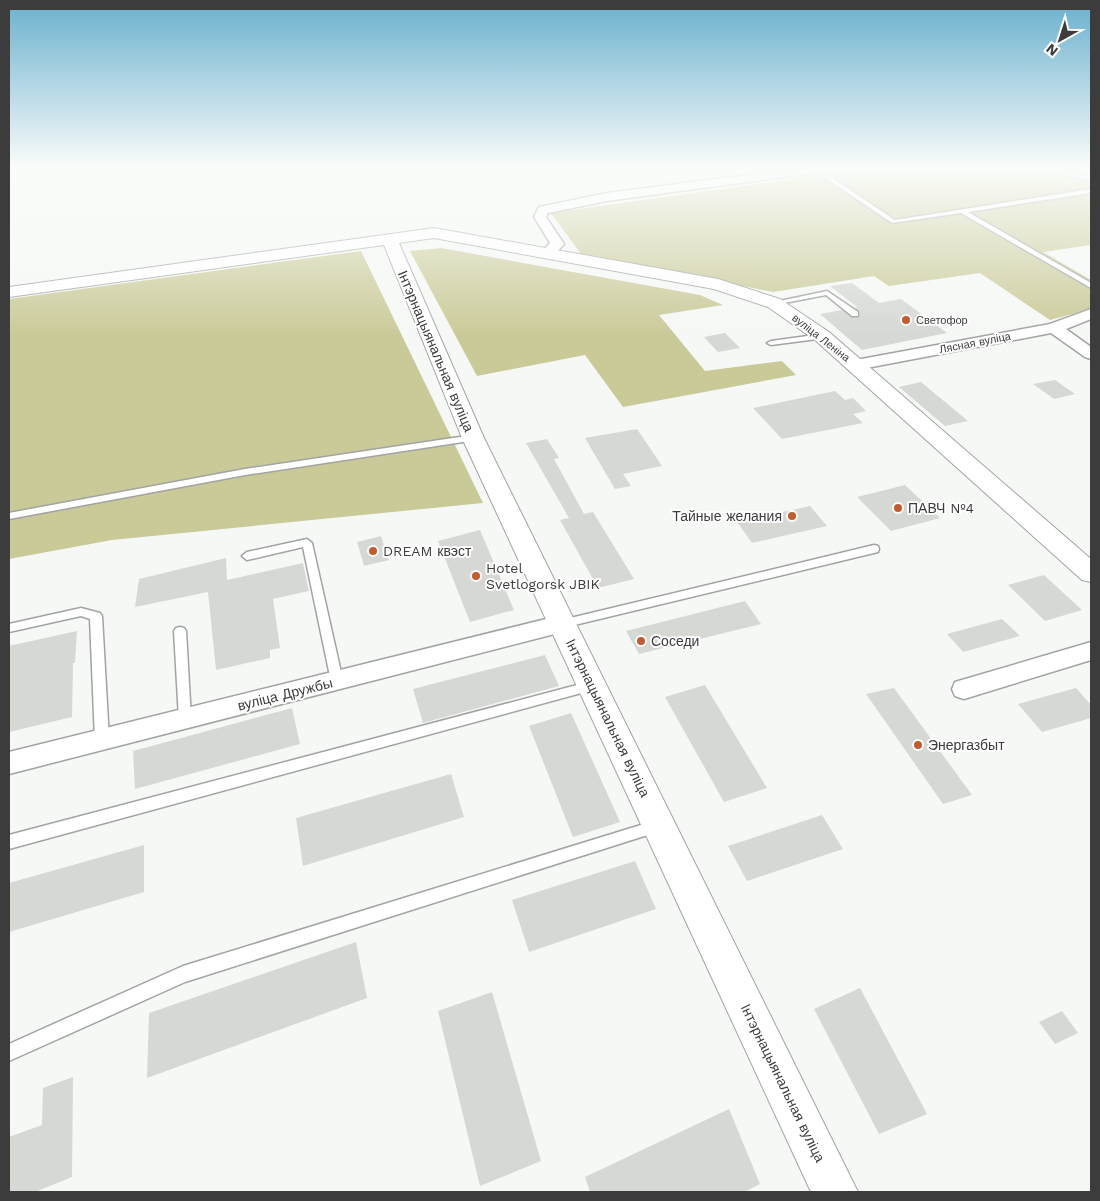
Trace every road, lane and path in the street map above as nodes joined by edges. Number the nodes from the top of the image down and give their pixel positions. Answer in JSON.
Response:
{"nodes":[{"id":1,"x":544,"y":224,"type":"edge"},
{"id":2,"x":984,"y":224,"type":"edge"},
{"id":3,"x":390,"y":240,"type":"junction"},
{"id":4,"x":548,"y":253,"type":"junction"},
{"id":5,"x":1091,"y":286,"type":"edge"},
{"id":6,"x":9,"y":292,"type":"edge"},
{"id":7,"x":774,"y":303,"type":"junction"},
{"id":8,"x":855,"y":314,"type":"dead end"},
{"id":9,"x":1091,"y":314,"type":"edge"},
{"id":10,"x":1054,"y":328,"type":"junction"},
{"id":11,"x":822,"y":336,"type":"junction"},
{"id":12,"x":770,"y":343,"type":"dead end"},
{"id":13,"x":1091,"y":354,"type":"edge"},
{"id":14,"x":856,"y":365,"type":"junction"},
{"id":15,"x":473,"y":438,"type":"junction"},
{"id":16,"x":9,"y":516,"type":"edge"},
{"id":17,"x":874,"y":549,"type":"dead end"},
{"id":18,"x":247,"y":556,"type":"dead end"},
{"id":19,"x":1091,"y":573,"type":"edge"},
{"id":20,"x":562,"y":624,"type":"junction"},
{"id":21,"x":9,"y":628,"type":"edge"},
{"id":22,"x":180,"y":631,"type":"dead end"},
{"id":23,"x":1091,"y":651,"type":"edge"},
{"id":24,"x":337,"y":680,"type":"junction"},
{"id":25,"x":593,"y":686,"type":"junction"},
{"id":26,"x":964,"y":689,"type":"dead end"},
{"id":27,"x":185,"y":719,"type":"junction"},
{"id":28,"x":102,"y":740,"type":"junction"},
{"id":29,"x":9,"y":763,"type":"edge"},
{"id":30,"x":659,"y":826,"type":"junction"},
{"id":31,"x":9,"y":842,"type":"edge"},
{"id":32,"x":9,"y":1053,"type":"edge"},
{"id":33,"x":835,"y":1192,"type":"edge"}],
"edges":[{"from":1,"to":4,"type":"street"},
{"from":2,"to":5,"type":"lane"},
{"from":3,"to":4,"type":"street","name":"вуліца Леніна"},
{"from":3,"to":6,"type":"street","name":"вуліца Леніна"},
{"from":3,"to":15,"type":"street","name":"Інтэрнацыянальная вуліца"},
{"from":4,"to":7,"type":"street","name":"вуліца Леніна"},
{"from":7,"to":8,"type":"lane"},
{"from":7,"to":11,"type":"street","name":"вуліца Леніна"},
{"from":9,"to":10,"type":"street","name":"Лясная вуліца"},
{"from":10,"to":13,"type":"street"},
{"from":10,"to":14,"type":"street","name":"Лясная вуліца"},
{"from":11,"to":12,"type":"lane"},
{"from":11,"to":14,"type":"street","name":"вуліца Леніна"},
{"from":14,"to":19,"type":"street","name":"вуліца Леніна"},
{"from":15,"to":16,"type":"lane"},
{"from":15,"to":20,"type":"street","name":"Інтэрнацыянальная вуліца"},
{"from":17,"to":20,"type":"lane"},
{"from":18,"to":24,"type":"lane"},
{"from":20,"to":24,"type":"street","name":"вуліца Дружбы"},
{"from":20,"to":25,"type":"street","name":"Інтэрнацыянальная вуліца"},
{"from":21,"to":28,"type":"lane"},
{"from":22,"to":27,"type":"lane"},
{"from":23,"to":26,"type":"street"},
{"from":24,"to":27,"type":"street","name":"вуліца Дружбы"},
{"from":25,"to":30,"type":"street","name":"Інтэрнацыянальная вуліца"},
{"from":25,"to":31,"type":"lane"},
{"from":27,"to":28,"type":"street","name":"вуліца Дружбы"},
{"from":28,"to":29,"type":"street","name":"вуліца Дружбы"},
{"from":30,"to":32,"type":"lane"},
{"from":30,"to":33,"type":"street","name":"Інтэрнацыянальная вуліца"}]}
